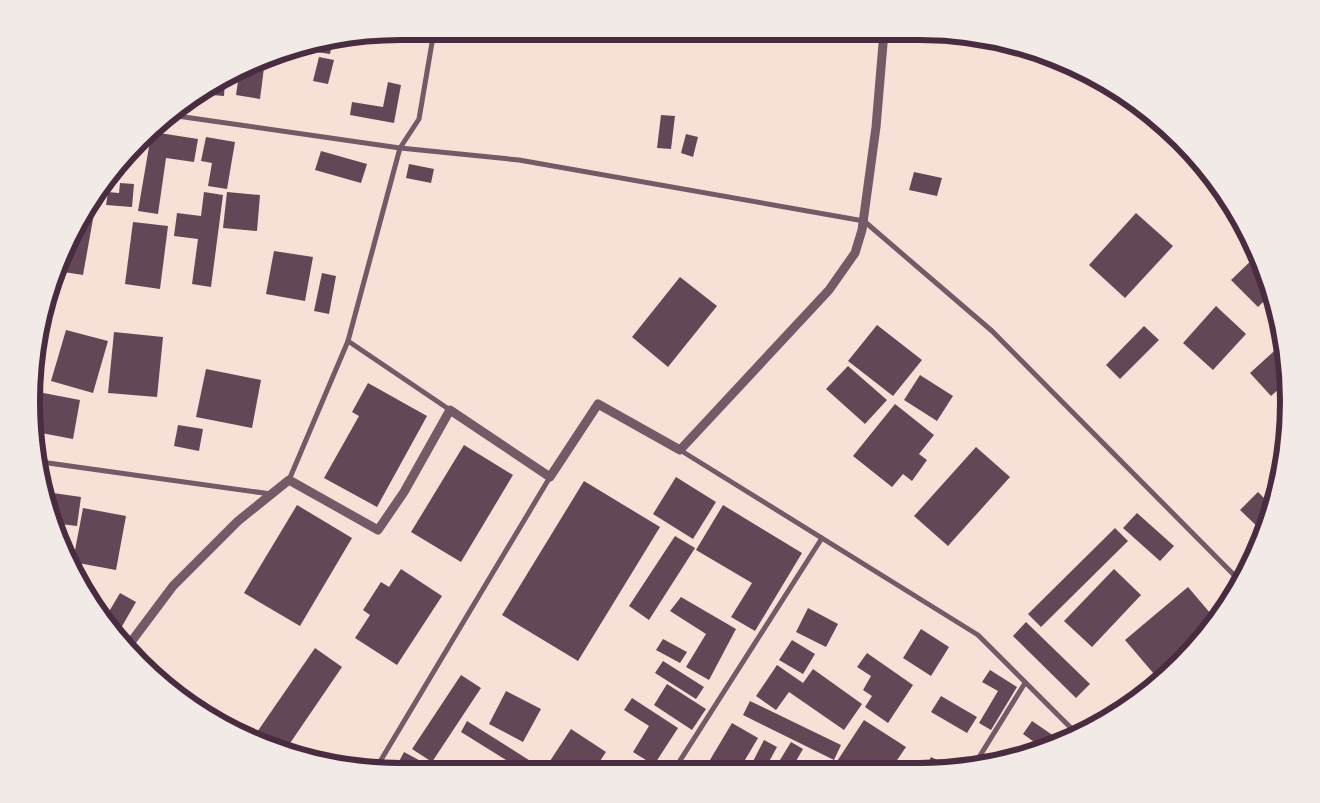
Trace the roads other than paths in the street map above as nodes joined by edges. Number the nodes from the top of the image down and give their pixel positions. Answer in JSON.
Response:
{"nodes":[{"id":1,"x":432,"y":40,"type":"edge"},
{"id":2,"x":883,"y":40,"type":"edge"},
{"id":3,"x":179,"y":116,"type":"edge"},
{"id":4,"x":400,"y":148,"type":"junction"},
{"id":5,"x":864,"y":220,"type":"junction"},
{"id":6,"x":348,"y":341,"type":"junction"},
{"id":7,"x":450,"y":410,"type":"junction"},
{"id":8,"x":680,"y":450,"type":"junction"},
{"id":9,"x":45,"y":463,"type":"edge"},
{"id":10,"x":550,"y":477,"type":"junction"},
{"id":11,"x":289,"y":480,"type":"junction"},
{"id":12,"x":272,"y":494,"type":"junction"},
{"id":13,"x":822,"y":538,"type":"junction"},
{"id":14,"x":1235,"y":576,"type":"edge"},
{"id":15,"x":131,"y":641,"type":"edge"},
{"id":16,"x":1025,"y":683,"type":"junction"},
{"id":17,"x":1072,"y":729,"type":"edge"},
{"id":18,"x":979,"y":758,"type":"edge"},
{"id":19,"x":380,"y":762,"type":"edge"},
{"id":20,"x":678,"y":763,"type":"edge"}],
"edges":[{"from":1,"to":4,"type":"street"},
{"from":2,"to":5,"type":"street"},
{"from":3,"to":4,"type":"street"},
{"from":4,"to":5,"type":"street"},
{"from":4,"to":6,"type":"street"},
{"from":5,"to":8,"type":"street"},
{"from":5,"to":14,"type":"street"},
{"from":6,"to":7,"type":"street"},
{"from":6,"to":11,"type":"street"},
{"from":7,"to":10,"type":"street"},
{"from":7,"to":11,"type":"street"},
{"from":8,"to":10,"type":"street"},
{"from":8,"to":13,"type":"street"},
{"from":9,"to":12,"type":"street"},
{"from":10,"to":19,"type":"street"},
{"from":11,"to":12,"type":"street"},
{"from":12,"to":15,"type":"street"},
{"from":13,"to":16,"type":"street"},
{"from":13,"to":20,"type":"street"},
{"from":16,"to":17,"type":"street"},
{"from":16,"to":18,"type":"street"}]}
